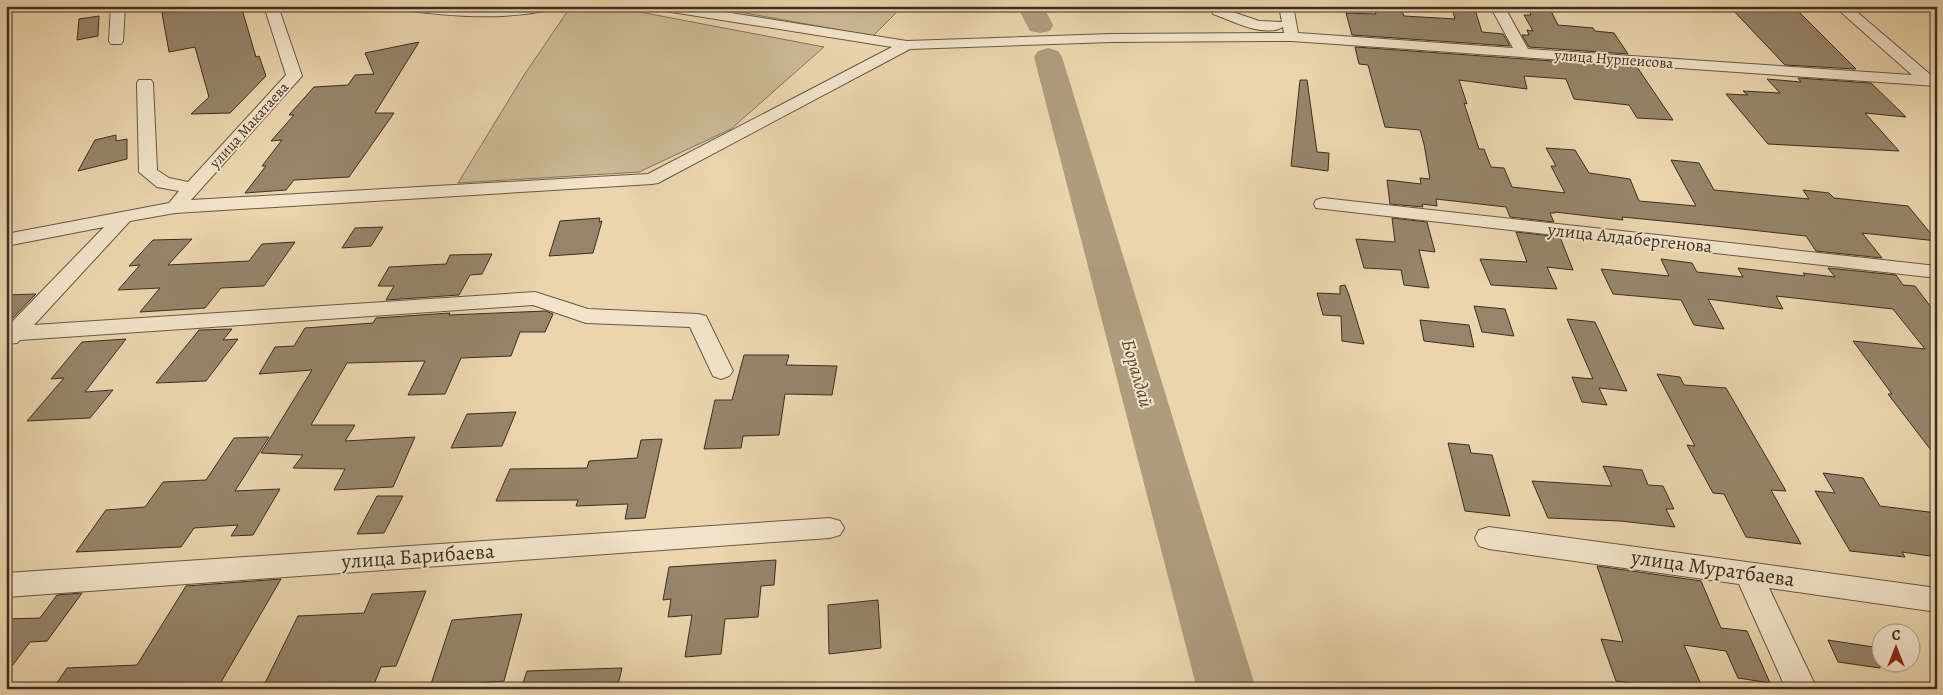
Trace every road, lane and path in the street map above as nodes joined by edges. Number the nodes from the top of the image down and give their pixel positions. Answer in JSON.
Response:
{"nodes":[{"id":1,"x":118,"y":6,"type":"edge"},
{"id":2,"x":271,"y":6,"type":"edge"},
{"id":3,"x":401,"y":6,"type":"edge"},
{"id":4,"x":548,"y":6,"type":"edge"},
{"id":5,"x":659,"y":6,"type":"edge"},
{"id":6,"x":1217,"y":6,"type":"edge"},
{"id":7,"x":1286,"y":6,"type":"edge"},
{"id":8,"x":1497,"y":6,"type":"edge"},
{"id":9,"x":1841,"y":6,"type":"edge"},
{"id":10,"x":1291,"y":31,"type":"junction"},
{"id":11,"x":116,"y":41,"type":"dead end"},
{"id":12,"x":907,"y":45,"type":"junction"},
{"id":13,"x":1523,"y":53,"type":"junction"},
{"id":14,"x":145,"y":83,"type":"dead end"},
{"id":15,"x":1934,"y":83,"type":"edge"},
{"id":16,"x":192,"y":188,"type":"junction"},
{"id":17,"x":1323,"y":204,"type":"dead end"},
{"id":18,"x":175,"y":207,"type":"junction"},
{"id":19,"x":124,"y":217,"type":"junction"},
{"id":20,"x":6,"y":240,"type":"edge"},
{"id":21,"x":1937,"y":272,"type":"edge"},
{"id":22,"x":10,"y":337,"type":"edge"},
{"id":23,"x":721,"y":371,"type":"dead end"},
{"id":24,"x":830,"y":528,"type":"dead end"},
{"id":25,"x":1490,"y":538,"type":"dead end"},
{"id":26,"x":1748,"y":573,"type":"junction"},
{"id":27,"x":6,"y":585,"type":"edge"},
{"id":28,"x":1937,"y":600,"type":"edge"},
{"id":29,"x":1802,"y":689,"type":"edge"}],
"edges":[{"from":1,"to":11,"type":"street"},
{"from":2,"to":16,"type":"street","name":"улица Макатаева"},
{"from":3,"to":4,"type":"street"},
{"from":5,"to":12,"type":"street"},
{"from":6,"to":10,"type":"street"},
{"from":7,"to":10,"type":"street"},
{"from":8,"to":13,"type":"street"},
{"from":9,"to":15,"type":"street"},
{"from":10,"to":12,"type":"street"},
{"from":10,"to":13,"type":"street","name":"улица Нурпеисова"},
{"from":12,"to":18,"type":"street"},
{"from":13,"to":15,"type":"street","name":"улица Нурпеисова"},
{"from":14,"to":16,"type":"street"},
{"from":16,"to":18,"type":"street","name":"улица Макатаева"},
{"from":17,"to":21,"type":"street","name":"улица Алдабергенова"},
{"from":18,"to":19,"type":"street"},
{"from":19,"to":20,"type":"street"},
{"from":19,"to":22,"type":"street"},
{"from":22,"to":23,"type":"street"},
{"from":24,"to":27,"type":"street","name":"улица Барибаева"},
{"from":25,"to":26,"type":"street","name":"улица Муратбаева"},
{"from":26,"to":28,"type":"street","name":"улица Муратбаева"},
{"from":26,"to":29,"type":"street"}]}
